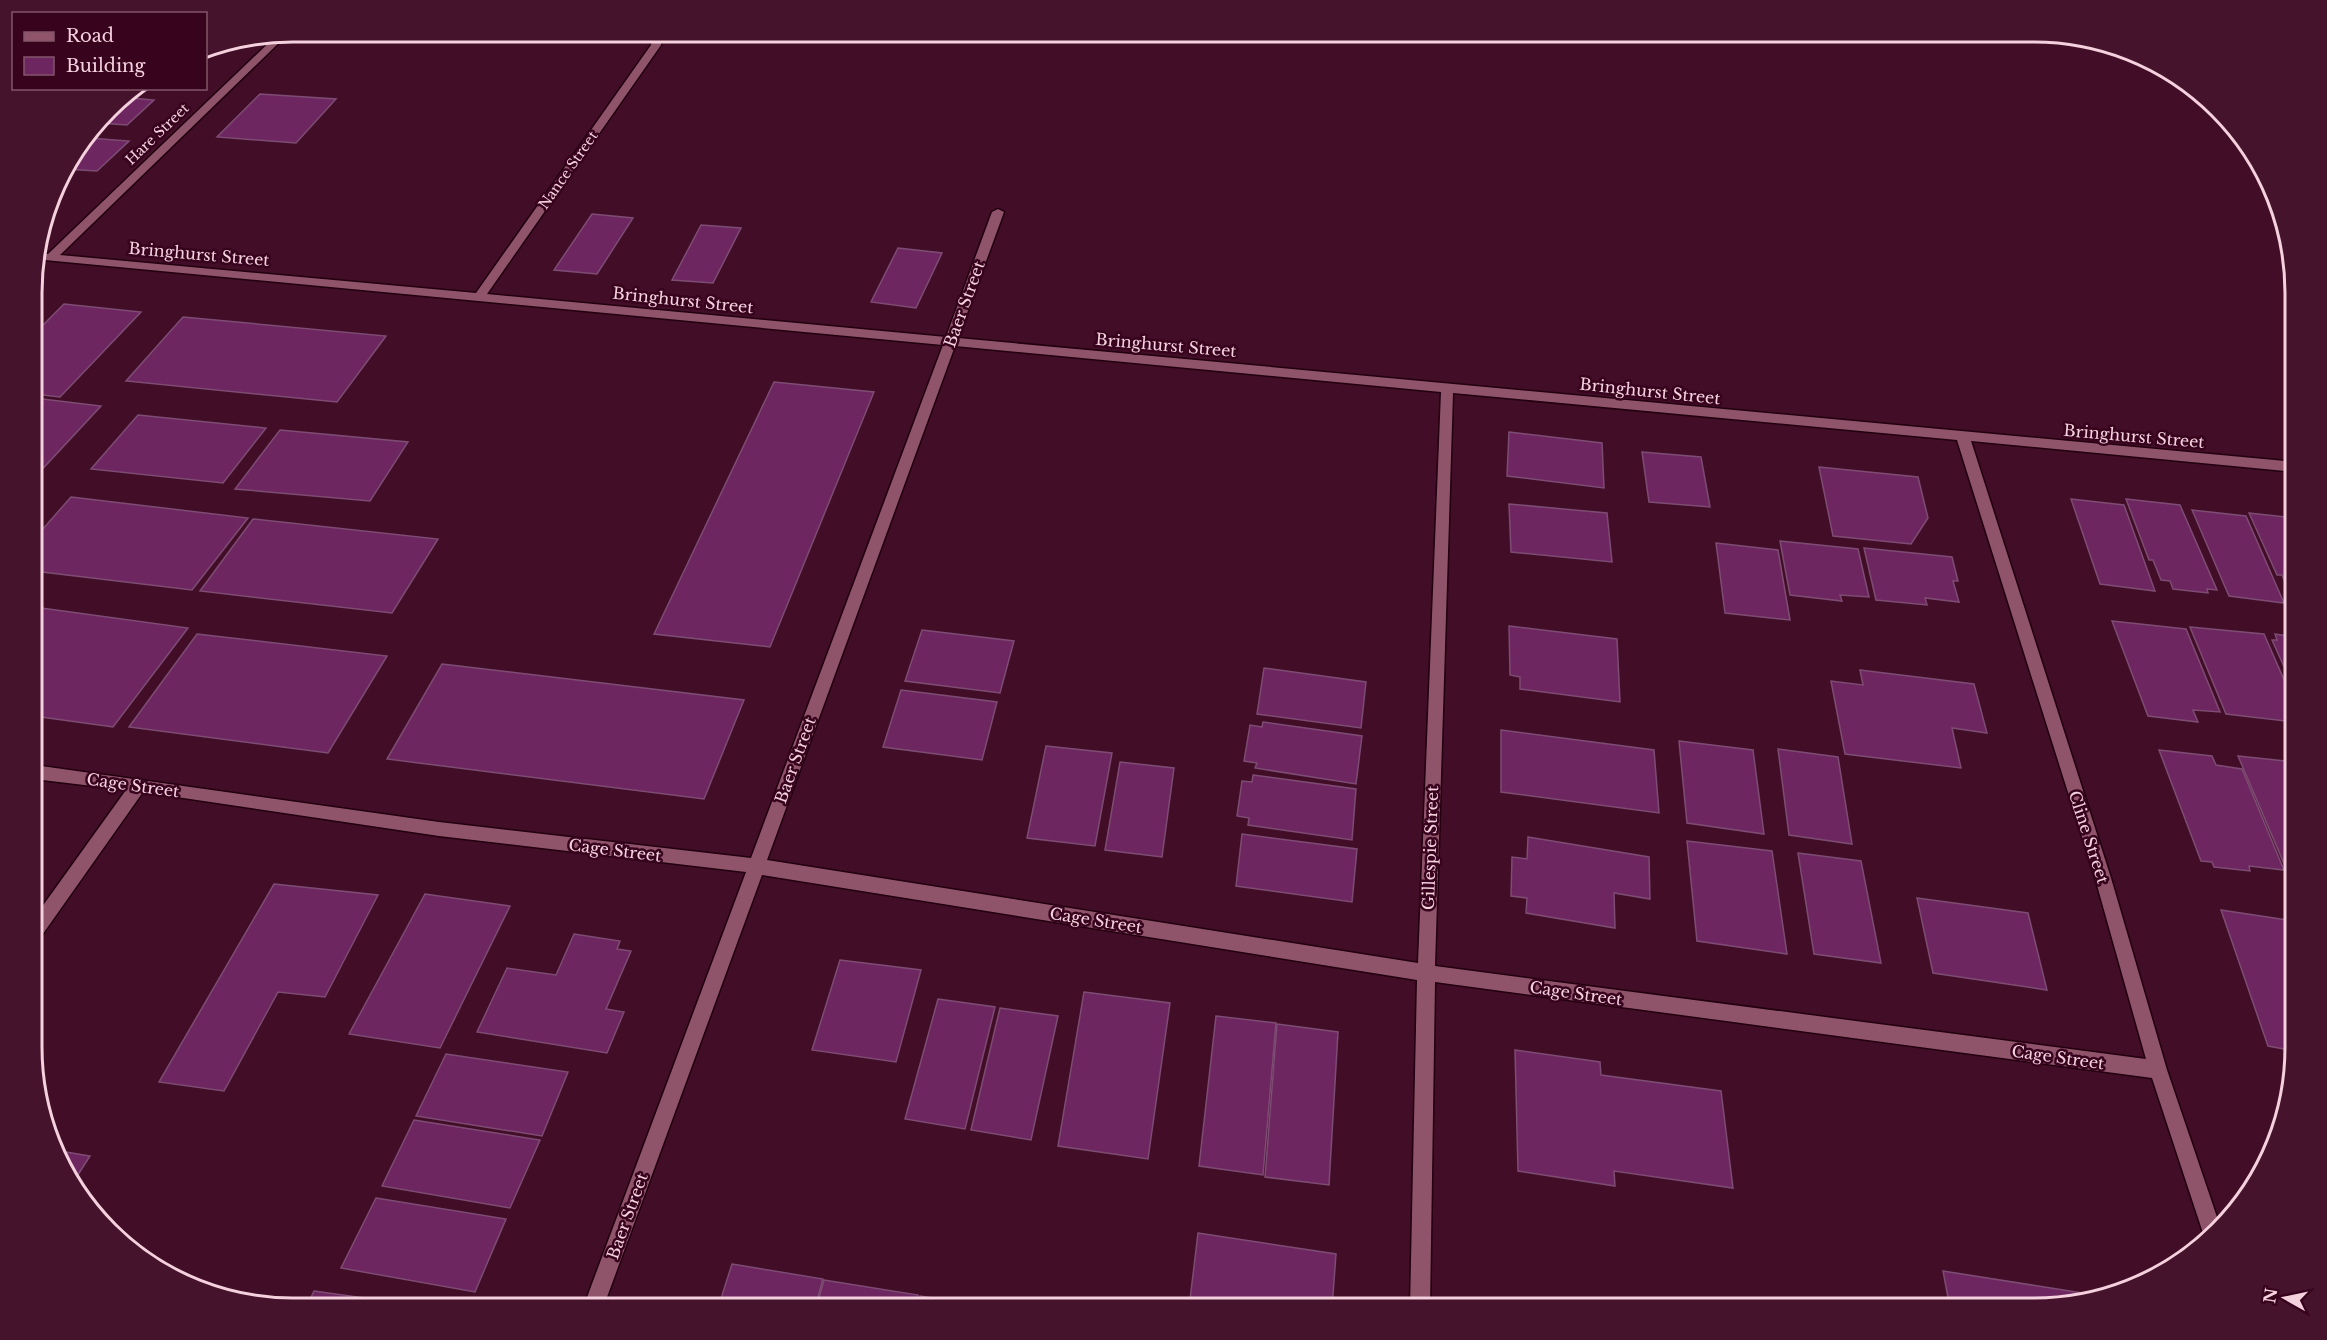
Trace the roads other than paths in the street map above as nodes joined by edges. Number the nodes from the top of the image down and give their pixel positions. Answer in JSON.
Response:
{"nodes":[{"id":1,"x":656,"y":42,"type":"edge"},
{"id":2,"x":273,"y":43,"type":"edge"},
{"id":3,"x":998,"y":212,"type":"dead end"},
{"id":4,"x":45,"y":256,"type":"edge"},
{"id":5,"x":51,"y":256,"type":"junction"},
{"id":6,"x":480,"y":296,"type":"junction"},
{"id":7,"x":950,"y":342,"type":"junction"},
{"id":8,"x":1447,"y":387,"type":"junction"},
{"id":9,"x":1963,"y":438,"type":"junction"},
{"id":10,"x":2285,"y":466,"type":"edge"},
{"id":11,"x":42,"y":773,"type":"edge"},
{"id":12,"x":139,"y":785,"type":"junction"},
{"id":13,"x":755,"y":866,"type":"junction"},
{"id":14,"x":42,"y":921,"type":"edge"},
{"id":15,"x":1425,"y":973,"type":"junction"},
{"id":16,"x":2158,"y":1070,"type":"junction"},
{"id":17,"x":2210,"y":1225,"type":"edge"},
{"id":18,"x":597,"y":1298,"type":"edge"},
{"id":19,"x":1420,"y":1298,"type":"edge"}],
"edges":[{"from":1,"to":6,"type":"street","name":"Nance Street"},
{"from":2,"to":5,"type":"street","name":"Hare Street"},
{"from":3,"to":7,"type":"street","name":"Baer Street"},
{"from":4,"to":5,"type":"street","name":"Bringhurst Street"},
{"from":5,"to":6,"type":"street","name":"Bringhurst Street"},
{"from":6,"to":7,"type":"street","name":"Bringhurst Street"},
{"from":7,"to":8,"type":"street","name":"Bringhurst Street"},
{"from":7,"to":13,"type":"street","name":"Baer Street"},
{"from":8,"to":9,"type":"street","name":"Bringhurst Street"},
{"from":8,"to":15,"type":"street","name":"Gillespie Street"},
{"from":9,"to":10,"type":"street","name":"Bringhurst Street"},
{"from":9,"to":16,"type":"street","name":"Cline Street"},
{"from":11,"to":12,"type":"street","name":"Cage Street"},
{"from":12,"to":13,"type":"street","name":"Cage Street"},
{"from":12,"to":14,"type":"street"},
{"from":13,"to":15,"type":"street","name":"Cage Street"},
{"from":13,"to":18,"type":"street","name":"Baer Street"},
{"from":15,"to":16,"type":"street","name":"Cage Street"},
{"from":15,"to":19,"type":"street","name":"Gillespie Street"},
{"from":16,"to":17,"type":"street","name":"Cline Street"}]}
